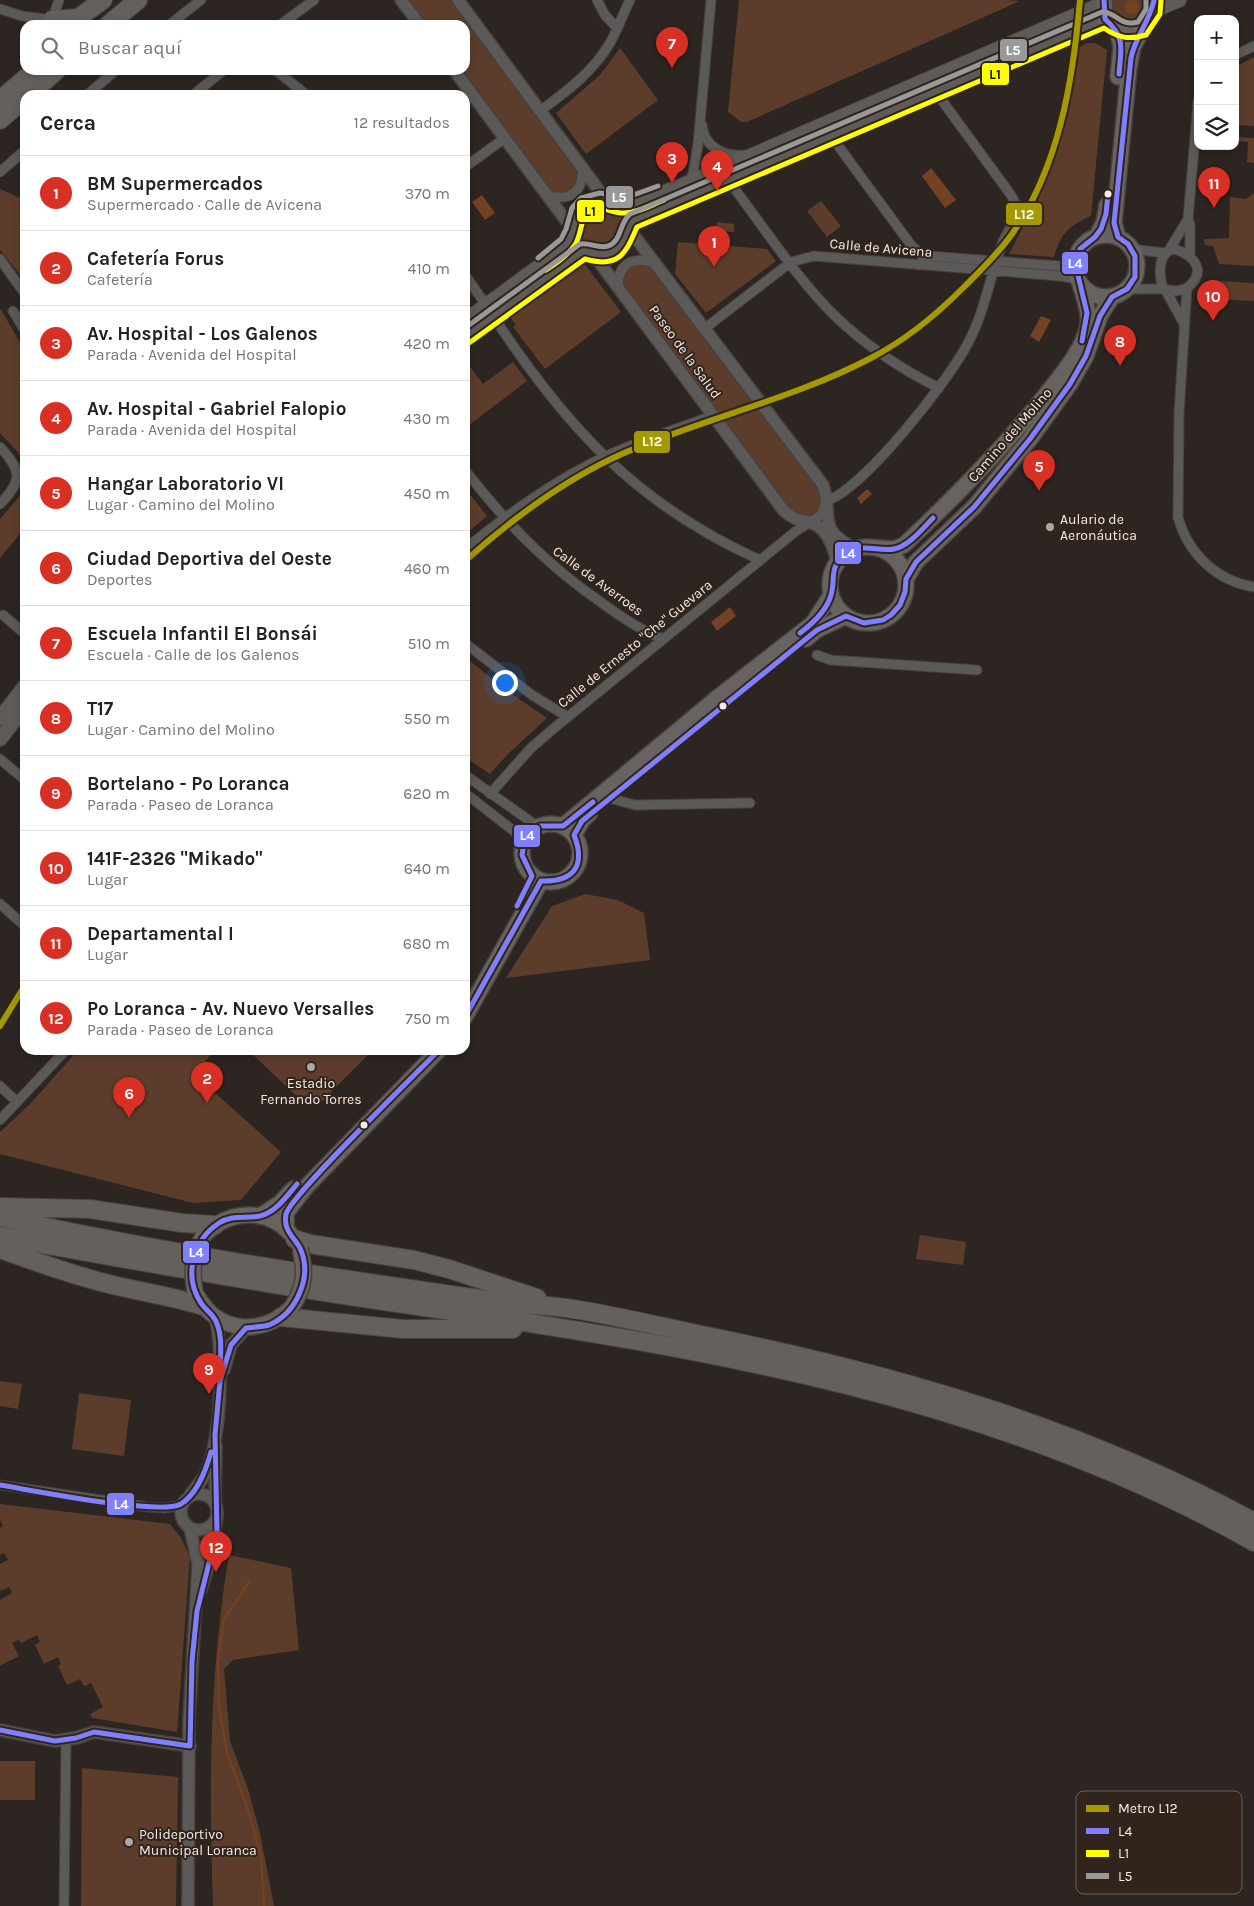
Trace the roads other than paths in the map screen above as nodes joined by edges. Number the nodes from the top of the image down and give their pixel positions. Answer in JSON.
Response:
{"nodes":[{"id":1,"x":60,"y":0,"type":"edge"},
{"id":2,"x":103,"y":0,"type":"edge"},
{"id":3,"x":116,"y":0,"type":"edge"},
{"id":4,"x":138,"y":0,"type":"edge"},
{"id":5,"x":201,"y":0,"type":"edge"},
{"id":6,"x":314,"y":0,"type":"edge"},
{"id":7,"x":401,"y":0,"type":"edge"},
{"id":8,"x":458,"y":0,"type":"edge"},
{"id":9,"x":597,"y":0,"type":"edge"},
{"id":10,"x":630,"y":0,"type":"edge"},
{"id":11,"x":711,"y":0,"type":"edge"},
{"id":12,"x":1179,"y":0,"type":"edge"},
{"id":13,"x":1104,"y":1,"type":"edge"},
{"id":14,"x":1153,"y":6,"type":"edge"},
{"id":15,"x":0,"y":9,"type":"edge"},
{"id":16,"x":1105,"y":19,"type":"junction"},
{"id":17,"x":39,"y":20,"type":"edge"},
{"id":18,"x":53,"y":20,"type":"edge"},
{"id":19,"x":68,"y":20,"type":"edge"},
{"id":20,"x":92,"y":20,"type":"edge"},
{"id":21,"x":114,"y":20,"type":"edge"},
{"id":22,"x":175,"y":20,"type":"edge"},
{"id":23,"x":287,"y":20,"type":"edge"},
{"id":24,"x":416,"y":20,"type":"edge"},
{"id":25,"x":617,"y":28,"type":"junction"},
{"id":26,"x":1143,"y":28,"type":"junction"},
{"id":27,"x":1117,"y":30,"type":"junction"},
{"id":28,"x":1254,"y":46,"type":"edge"},
{"id":29,"x":1239,"y":53,"type":"edge"},
{"id":30,"x":21,"y":75,"type":"edge"},
{"id":31,"x":28,"y":75,"type":"edge"},
{"id":32,"x":51,"y":75,"type":"edge"},
{"id":33,"x":110,"y":75,"type":"edge"},
{"id":34,"x":218,"y":75,"type":"edge"},
{"id":35,"x":281,"y":75,"type":"edge"},
{"id":36,"x":458,"y":75,"type":"edge"},
{"id":37,"x":35,"y":90,"type":"edge"},
{"id":38,"x":93,"y":90,"type":"edge"},
{"id":39,"x":200,"y":90,"type":"edge"},
{"id":40,"x":301,"y":90,"type":"edge"},
{"id":41,"x":469,"y":90,"type":"edge"},
{"id":42,"x":470,"y":91,"type":"edge"},
{"id":43,"x":935,"y":92,"type":"junction"},
{"id":44,"x":0,"y":100,"type":"edge"},
{"id":45,"x":20,"y":102,"type":"edge"},
{"id":46,"x":1198,"y":105,"type":"edge"},
{"id":47,"x":540,"y":111,"type":"junction"},
{"id":48,"x":701,"y":113,"type":"junction"},
{"id":49,"x":0,"y":120,"type":"edge"},
{"id":50,"x":831,"y":136,"type":"junction"},
{"id":51,"x":505,"y":138,"type":"junction"},
{"id":52,"x":20,"y":154,"type":"edge"},
{"id":53,"x":750,"y":154,"type":"junction"},
{"id":54,"x":470,"y":163,"type":"edge"},
{"id":55,"x":582,"y":167,"type":"junction"},
{"id":56,"x":0,"y":172,"type":"edge"},
{"id":57,"x":728,"y":180,"type":"junction"},
{"id":58,"x":688,"y":183,"type":"junction"},
{"id":59,"x":548,"y":196,"type":"junction"},
{"id":60,"x":606,"y":200,"type":"junction"},
{"id":61,"x":619,"y":207,"type":"junction"},
{"id":62,"x":1188,"y":219,"type":"junction"},
{"id":63,"x":628,"y":228,"type":"junction"},
{"id":64,"x":573,"y":231,"type":"junction"},
{"id":65,"x":1097,"y":236,"type":"junction"},
{"id":66,"x":1118,"y":238,"type":"junction"},
{"id":67,"x":1132,"y":249,"type":"junction"},
{"id":68,"x":1167,"y":251,"type":"junction"},
{"id":69,"x":589,"y":253,"type":"junction"},
{"id":70,"x":921,"y":254,"type":"junction"},
{"id":71,"x":1190,"y":255,"type":"junction"},
{"id":72,"x":1076,"y":258,"type":"junction"},
{"id":73,"x":0,"y":259,"type":"edge"},
{"id":74,"x":791,"y":262,"type":"junction"},
{"id":75,"x":996,"y":262,"type":"junction"},
{"id":76,"x":654,"y":263,"type":"junction"},
{"id":77,"x":918,"y":265,"type":"junction"},
{"id":78,"x":992,"y":272,"type":"junction"},
{"id":79,"x":470,"y":282,"type":"edge"},
{"id":80,"x":1079,"y":282,"type":"junction"},
{"id":81,"x":618,"y":286,"type":"junction"},
{"id":82,"x":20,"y":287,"type":"edge"},
{"id":83,"x":1188,"y":288,"type":"junction"},
{"id":84,"x":1127,"y":289,"type":"junction"},
{"id":85,"x":1164,"y":290,"type":"junction"},
{"id":86,"x":1112,"y":296,"type":"junction"},
{"id":87,"x":12,"y":311,"type":"dead end"},
{"id":88,"x":489,"y":311,"type":"junction"},
{"id":89,"x":470,"y":319,"type":"edge"},
{"id":90,"x":1184,"y":322,"type":"junction"},
{"id":91,"x":20,"y":323,"type":"edge"},
{"id":92,"x":704,"y":329,"type":"junction"},
{"id":93,"x":470,"y":332,"type":"edge"},
{"id":94,"x":939,"y":388,"type":"junction"},
{"id":95,"x":713,"y":416,"type":"junction"},
{"id":96,"x":0,"y":447,"type":"edge"},
{"id":97,"x":604,"y":457,"type":"junction"},
{"id":98,"x":470,"y":476,"type":"edge"},
{"id":99,"x":826,"y":501,"type":"junction"},
{"id":100,"x":0,"y":504,"type":"edge"},
{"id":101,"x":503,"y":518,"type":"junction"},
{"id":102,"x":807,"y":523,"type":"junction"},
{"id":103,"x":470,"y":545,"type":"edge"},
{"id":104,"x":879,"y":548,"type":"junction"},
{"id":105,"x":855,"y":549,"type":"junction"},
{"id":106,"x":760,"y":560,"type":"junction"},
{"id":107,"x":837,"y":562,"type":"junction"},
{"id":108,"x":906,"y":579,"type":"junction"},
{"id":109,"x":1254,"y":587,"type":"edge"},
{"id":110,"x":831,"y":595,"type":"junction"},
{"id":111,"x":3,"y":615,"type":"dead end"},
{"id":112,"x":846,"y":616,"type":"junction"},
{"id":113,"x":20,"y":630,"type":"edge"},
{"id":114,"x":661,"y":638,"type":"junction"},
{"id":115,"x":470,"y":647,"type":"edge"},
{"id":116,"x":816,"y":655,"type":"dead end"},
{"id":117,"x":977,"y":670,"type":"dead end"},
{"id":118,"x":20,"y":692,"type":"edge"},
{"id":119,"x":20,"y":713,"type":"edge"},
{"id":120,"x":568,"y":717,"type":"junction"},
{"id":121,"x":0,"y":718,"type":"edge"},
{"id":122,"x":0,"y":739,"type":"edge"},
{"id":123,"x":0,"y":759,"type":"edge"},
{"id":124,"x":20,"y":776,"type":"edge"},
{"id":125,"x":470,"y":779,"type":"edge"},
{"id":126,"x":490,"y":794,"type":"junction"},
{"id":127,"x":470,"y":797,"type":"edge"},
{"id":128,"x":609,"y":798,"type":"junction"},
{"id":129,"x":750,"y":802,"type":"dead end"},
{"id":130,"x":537,"y":826,"type":"junction"},
{"id":131,"x":569,"y":830,"type":"junction"},
{"id":132,"x":524,"y":839,"type":"junction"},
{"id":133,"x":536,"y":879,"type":"junction"},
{"id":134,"x":0,"y":904,"type":"edge"},
{"id":135,"x":20,"y":922,"type":"edge"},
{"id":136,"x":470,"y":993,"type":"edge"},
{"id":137,"x":470,"y":1007,"type":"edge"},
{"id":138,"x":61,"y":1055,"type":"edge"},
{"id":139,"x":422,"y":1055,"type":"edge"},
{"id":140,"x":434,"y":1055,"type":"edge"},
{"id":141,"x":0,"y":1086,"type":"edge"},
{"id":142,"x":17,"y":1102,"type":"junction"},
{"id":143,"x":0,"y":1120,"type":"edge"},
{"id":144,"x":0,"y":1206,"type":"edge"},
{"id":145,"x":260,"y":1216,"type":"junction"},
{"id":146,"x":0,"y":1217,"type":"edge"},
{"id":147,"x":209,"y":1231,"type":"junction"},
{"id":148,"x":0,"y":1236,"type":"edge"},
{"id":149,"x":294,"y":1239,"type":"junction"},
{"id":150,"x":0,"y":1249,"type":"edge"},
{"id":151,"x":199,"y":1299,"type":"junction"},
{"id":152,"x":568,"y":1308,"type":"junction"},
{"id":153,"x":287,"y":1312,"type":"junction"},
{"id":154,"x":216,"y":1318,"type":"junction"},
{"id":155,"x":246,"y":1328,"type":"junction"},
{"id":156,"x":564,"y":1328,"type":"junction"},
{"id":157,"x":220,"y":1381,"type":"junction"},
{"id":158,"x":215,"y":1436,"type":"junction"},
{"id":159,"x":0,"y":1485,"type":"edge"},
{"id":160,"x":190,"y":1495,"type":"junction"},
{"id":161,"x":182,"y":1505,"type":"junction"},
{"id":162,"x":216,"y":1509,"type":"junction"},
{"id":163,"x":1254,"y":1522,"type":"edge"},
{"id":164,"x":190,"y":1528,"type":"junction"},
{"id":165,"x":1254,"y":1542,"type":"edge"},
{"id":166,"x":197,"y":1611,"type":"junction"},
{"id":167,"x":0,"y":1730,"type":"edge"},
{"id":168,"x":66,"y":1740,"type":"junction"},
{"id":169,"x":190,"y":1746,"type":"junction"},
{"id":170,"x":64,"y":1906,"type":"edge"},
{"id":171,"x":188,"y":1906,"type":"edge"}],
"edges":[{"from":1,"to":18,"type":"street"},
{"from":2,"to":19,"type":"highway"},
{"from":3,"to":20,"type":"highway"},
{"from":4,"to":21,"type":"highway"},
{"from":5,"to":22,"type":"street"},
{"from":6,"to":23,"type":"street"},
{"from":7,"to":24,"type":"street"},
{"from":8,"to":47,"type":"street"},
{"from":9,"to":25,"type":"street"},
{"from":10,"to":25,"type":"street"},
{"from":11,"to":48,"type":"street"},
{"from":12,"to":14,"type":"main road"},
{"from":13,"to":16,"type":"main road"},
{"from":13,"to":53,"type":"main road"},
{"from":14,"to":26,"type":"main road"},
{"from":15,"to":17,"type":"street"},
{"from":16,"to":27,"type":"main road"},
{"from":16,"to":43,"type":"main road"},
{"from":25,"to":47,"type":"street"},
{"from":26,"to":27,"type":"main road"},
{"from":26,"to":66,"type":"main road"},
{"from":27,"to":65,"type":"main road"},
{"from":28,"to":29,"type":"street"},
{"from":30,"to":44,"type":"highway"},
{"from":31,"to":44,"type":"highway"},
{"from":32,"to":37,"type":"highway"},
{"from":33,"to":38,"type":"street"},
{"from":34,"to":39,"type":"street"},
{"from":35,"to":40,"type":"street"},
{"from":36,"to":41,"type":"street"},
{"from":42,"to":51,"type":"street"},
{"from":43,"to":50,"type":"main road"},
{"from":43,"to":75,"type":"street"},
{"from":45,"to":49,"type":"highway"},
{"from":46,"to":62,"type":"street"},
{"from":47,"to":55,"type":"street"},
{"from":48,"to":53,"type":"street"},
{"from":48,"to":58,"type":"street"},
{"from":50,"to":57,"type":"main road"},
{"from":50,"to":70,"type":"street"},
{"from":51,"to":54,"type":"street"},
{"from":51,"to":59,"type":"street"},
{"from":52,"to":56,"type":"street"},
{"from":53,"to":58,"type":"main road"},
{"from":55,"to":59,"type":"street"},
{"from":55,"to":60,"type":"street"},
{"from":57,"to":63,"type":"main road"},
{"from":57,"to":74,"type":"street"},
{"from":58,"to":61,"type":"main road"},
{"from":59,"to":64,"type":"street"},
{"from":60,"to":61,"type":"main road"},
{"from":60,"to":64,"type":"main road"},
{"from":61,"to":63,"type":"main road"},
{"from":62,"to":68,"type":"street"},
{"from":62,"to":71,"type":"street"},
{"from":63,"to":69,"type":"main road"},
{"from":63,"to":76,"type":"street","name":"Paseo de la Salud"},
{"from":64,"to":69,"type":"main road"},
{"from":64,"to":88,"type":"main road"},
{"from":65,"to":66,"type":"main road"},
{"from":65,"to":72,"type":"main road"},
{"from":66,"to":67,"type":"main road"},
{"from":67,"to":68,"type":"street"},
{"from":67,"to":84,"type":"main road"},
{"from":68,"to":71,"type":"street"},
{"from":68,"to":85,"type":"street"},
{"from":69,"to":81,"type":"street","name":"Paseo de la Salud"},
{"from":69,"to":88,"type":"main road"},
{"from":70,"to":75,"type":"street"},
{"from":70,"to":77,"type":"street"},
{"from":71,"to":83,"type":"street"},
{"from":72,"to":75,"type":"street"},
{"from":72,"to":80,"type":"main road"},
{"from":73,"to":82,"type":"street"},
{"from":74,"to":77,"type":"street","name":"Calle de Avicena"},
{"from":74,"to":92,"type":"street","name":"Calle de Avicena"},
{"from":74,"to":94,"type":"street"},
{"from":75,"to":78,"type":"street"},
{"from":76,"to":81,"type":"street"},
{"from":76,"to":92,"type":"street","name":"Paseo de la Salud"},
{"from":77,"to":78,"type":"street","name":"Calle de Avicena"},
{"from":78,"to":80,"type":"street","name":"Calle de Avicena"},
{"from":78,"to":94,"type":"street"},
{"from":79,"to":88,"type":"street"},
{"from":80,"to":86,"type":"main road"},
{"from":80,"to":104,"type":"main road","name":"Camino del Molino"},
{"from":81,"to":95,"type":"street","name":"Paseo de la Salud"},
{"from":83,"to":85,"type":"street"},
{"from":83,"to":90,"type":"street"},
{"from":84,"to":85,"type":"street"},
{"from":84,"to":86,"type":"main road"},
{"from":85,"to":90,"type":"street"},
{"from":86,"to":108,"type":"main road","name":"Camino del Molino"},
{"from":87,"to":91,"type":"street"},
{"from":88,"to":89,"type":"main road"},
{"from":88,"to":93,"type":"main road"},
{"from":88,"to":97,"type":"street"},
{"from":90,"to":109,"type":"street"},
{"from":92,"to":99,"type":"street","name":"Paseo de la Salud"},
{"from":94,"to":99,"type":"street"},
{"from":95,"to":97,"type":"street"},
{"from":95,"to":102,"type":"street","name":"Paseo de la Salud"},
{"from":96,"to":100,"type":"street"},
{"from":97,"to":101,"type":"street"},
{"from":97,"to":106,"type":"street"},
{"from":98,"to":101,"type":"street","name":"Calle de Averroes"},
{"from":99,"to":102,"type":"street"},
{"from":99,"to":105,"type":"street","name":"Paseo de la Salud"},
{"from":101,"to":103,"type":"street"},
{"from":101,"to":114,"type":"street","name":"Calle de Averroes"},
{"from":102,"to":106,"type":"street","name":"Calle de Ernesto \"Che\" Guevara"},
{"from":102,"to":107,"type":"street","name":"Paseo de la Salud"},
{"from":104,"to":105,"type":"main road"},
{"from":104,"to":108,"type":"main road"},
{"from":105,"to":107,"type":"main road"},
{"from":106,"to":114,"type":"street","name":"Calle de Ernesto \"Che\" Guevara"},
{"from":107,"to":110,"type":"main road"},
{"from":108,"to":112,"type":"main road"},
{"from":110,"to":112,"type":"main road"},
{"from":110,"to":131,"type":"main road"},
{"from":111,"to":113,"type":"street"},
{"from":112,"to":128,"type":"main road"},
{"from":114,"to":120,"type":"street","name":"Calle de Ernesto \"Che\" Guevara"},
{"from":115,"to":120,"type":"street"},
{"from":116,"to":117,"type":"street"},
{"from":118,"to":121,"type":"main road"},
{"from":119,"to":122,"type":"main road"},
{"from":120,"to":126,"type":"street","name":"Calle de Ernesto \"Che\" Guevara"},
{"from":123,"to":124,"type":"street"},
{"from":125,"to":126,"type":"street"},
{"from":126,"to":130,"type":"street"},
{"from":127,"to":132,"type":"street"},
{"from":128,"to":129,"type":"street"},
{"from":128,"to":131,"type":"main road"},
{"from":130,"to":131,"type":"main road"},
{"from":130,"to":132,"type":"main road"},
{"from":131,"to":133,"type":"main road"},
{"from":132,"to":133,"type":"main road"},
{"from":133,"to":136,"type":"main road"},
{"from":133,"to":137,"type":"main road"},
{"from":134,"to":135,"type":"street"},
{"from":138,"to":142,"type":"street"},
{"from":139,"to":145,"type":"main road"},
{"from":140,"to":149,"type":"main road"},
{"from":141,"to":142,"type":"street"},
{"from":142,"to":143,"type":"street"},
{"from":144,"to":147,"type":"highway"},
{"from":145,"to":147,"type":"main road"},
{"from":145,"to":149,"type":"main road"},
{"from":146,"to":152,"type":"highway"},
{"from":147,"to":151,"type":"main road","bridge":true},
{"from":148,"to":156,"type":"highway"},
{"from":149,"to":152,"type":"highway"},
{"from":149,"to":153,"type":"main road","bridge":true},
{"from":150,"to":151,"type":"highway"},
{"from":151,"to":154,"type":"main road"},
{"from":152,"to":163,"type":"highway"},
{"from":153,"to":155,"type":"main road"},
{"from":153,"to":156,"type":"highway"},
{"from":154,"to":155,"type":"main road"},
{"from":154,"to":157,"type":"street"},
{"from":155,"to":157,"type":"street"},
{"from":156,"to":165,"type":"highway"},
{"from":157,"to":158,"type":"street"},
{"from":158,"to":160,"type":"street"},
{"from":158,"to":162,"type":"street"},
{"from":159,"to":161,"type":"street"},
{"from":160,"to":161,"type":"street"},
{"from":160,"to":162,"type":"street"},
{"from":161,"to":164,"type":"street"},
{"from":162,"to":164,"type":"street"},
{"from":162,"to":166,"type":"street"},
{"from":164,"to":166,"type":"street"},
{"from":166,"to":169,"type":"street"},
{"from":167,"to":168,"type":"street"},
{"from":168,"to":169,"type":"street"},
{"from":168,"to":170,"type":"street"},
{"from":169,"to":171,"type":"street"}]}
